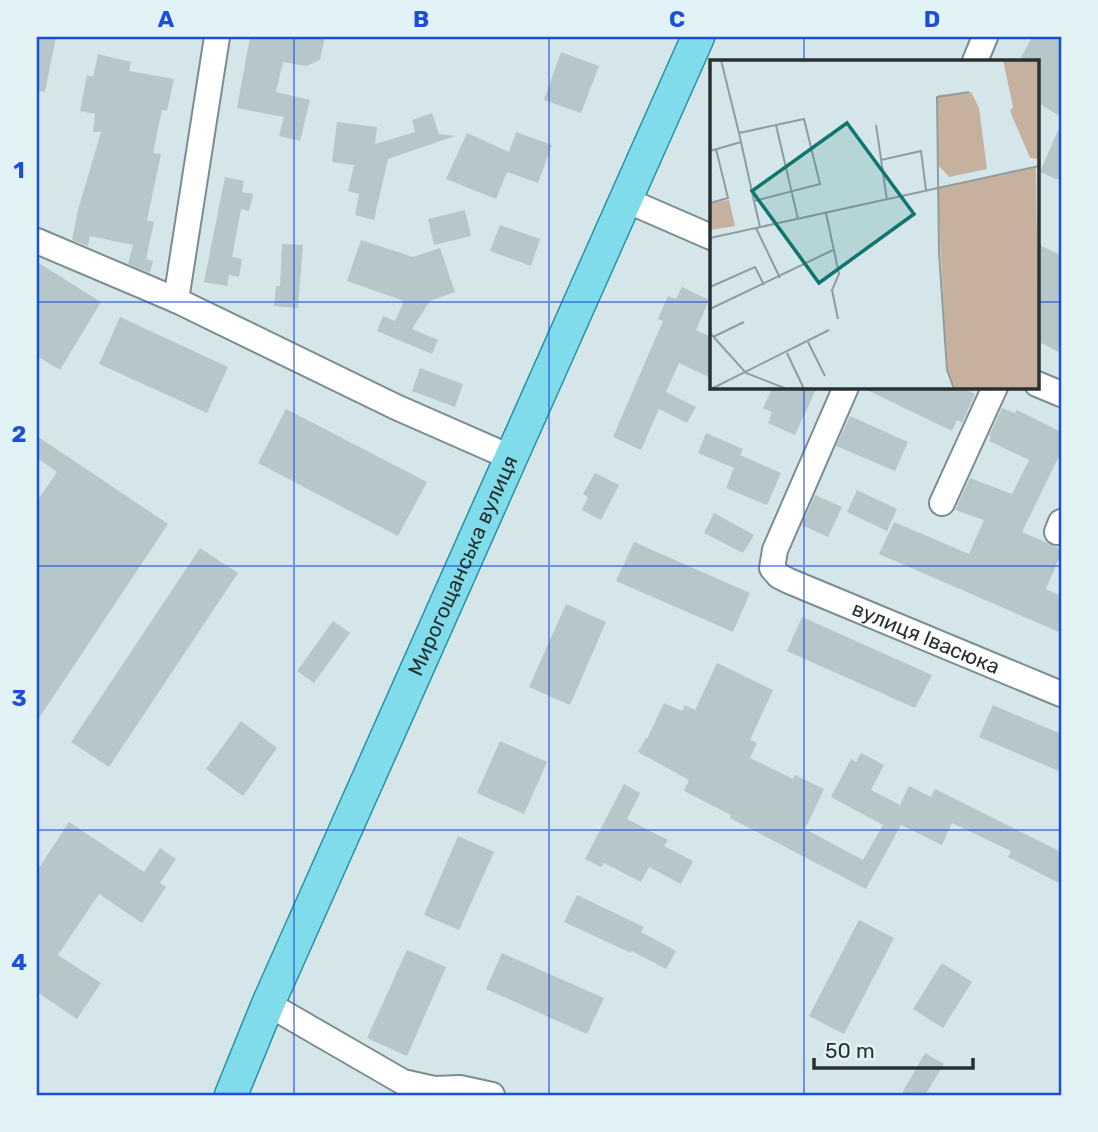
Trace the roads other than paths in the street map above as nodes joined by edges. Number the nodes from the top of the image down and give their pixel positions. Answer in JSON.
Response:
{"nodes":[{"id":1,"x":217,"y":37,"type":"edge"},
{"id":2,"x":698,"y":37,"type":"edge"},
{"id":3,"x":985,"y":37,"type":"edge"},
{"id":4,"x":975,"y":60,"type":"edge"},
{"id":5,"x":626,"y":200,"type":"junction"},
{"id":6,"x":710,"y":237,"type":"edge"},
{"id":7,"x":37,"y":241,"type":"edge"},
{"id":8,"x":176,"y":300,"type":"junction"},
{"id":9,"x":1038,"y":384,"type":"edge"},
{"id":10,"x":846,"y":388,"type":"edge"},
{"id":11,"x":995,"y":388,"type":"edge"},
{"id":12,"x":1061,"y":394,"type":"edge"},
{"id":13,"x":512,"y":458,"type":"junction"},
{"id":14,"x":942,"y":503,"type":"dead end"},
{"id":15,"x":1061,"y":694,"type":"edge"},
{"id":16,"x":268,"y":1004,"type":"junction"},
{"id":17,"x":231,"y":1095,"type":"edge"},
{"id":18,"x":492,"y":1095,"type":"edge"}],
"edges":[{"from":1,"to":8,"type":"street"},
{"from":2,"to":5,"type":"main road","name":"Мирогощанська вулиця"},
{"from":3,"to":4,"type":"street"},
{"from":5,"to":6,"type":"street"},
{"from":5,"to":13,"type":"main road","name":"Мирогощанська вулиця"},
{"from":7,"to":8,"type":"street"},
{"from":8,"to":13,"type":"street"},
{"from":9,"to":12,"type":"street"},
{"from":10,"to":15,"type":"street","name":"вулиця Івасюка"},
{"from":11,"to":14,"type":"street"},
{"from":13,"to":16,"type":"main road","name":"Мирогощанська вулиця"},
{"from":16,"to":17,"type":"main road","name":"Мирогощанська вулиця"},
{"from":16,"to":18,"type":"street"}]}
